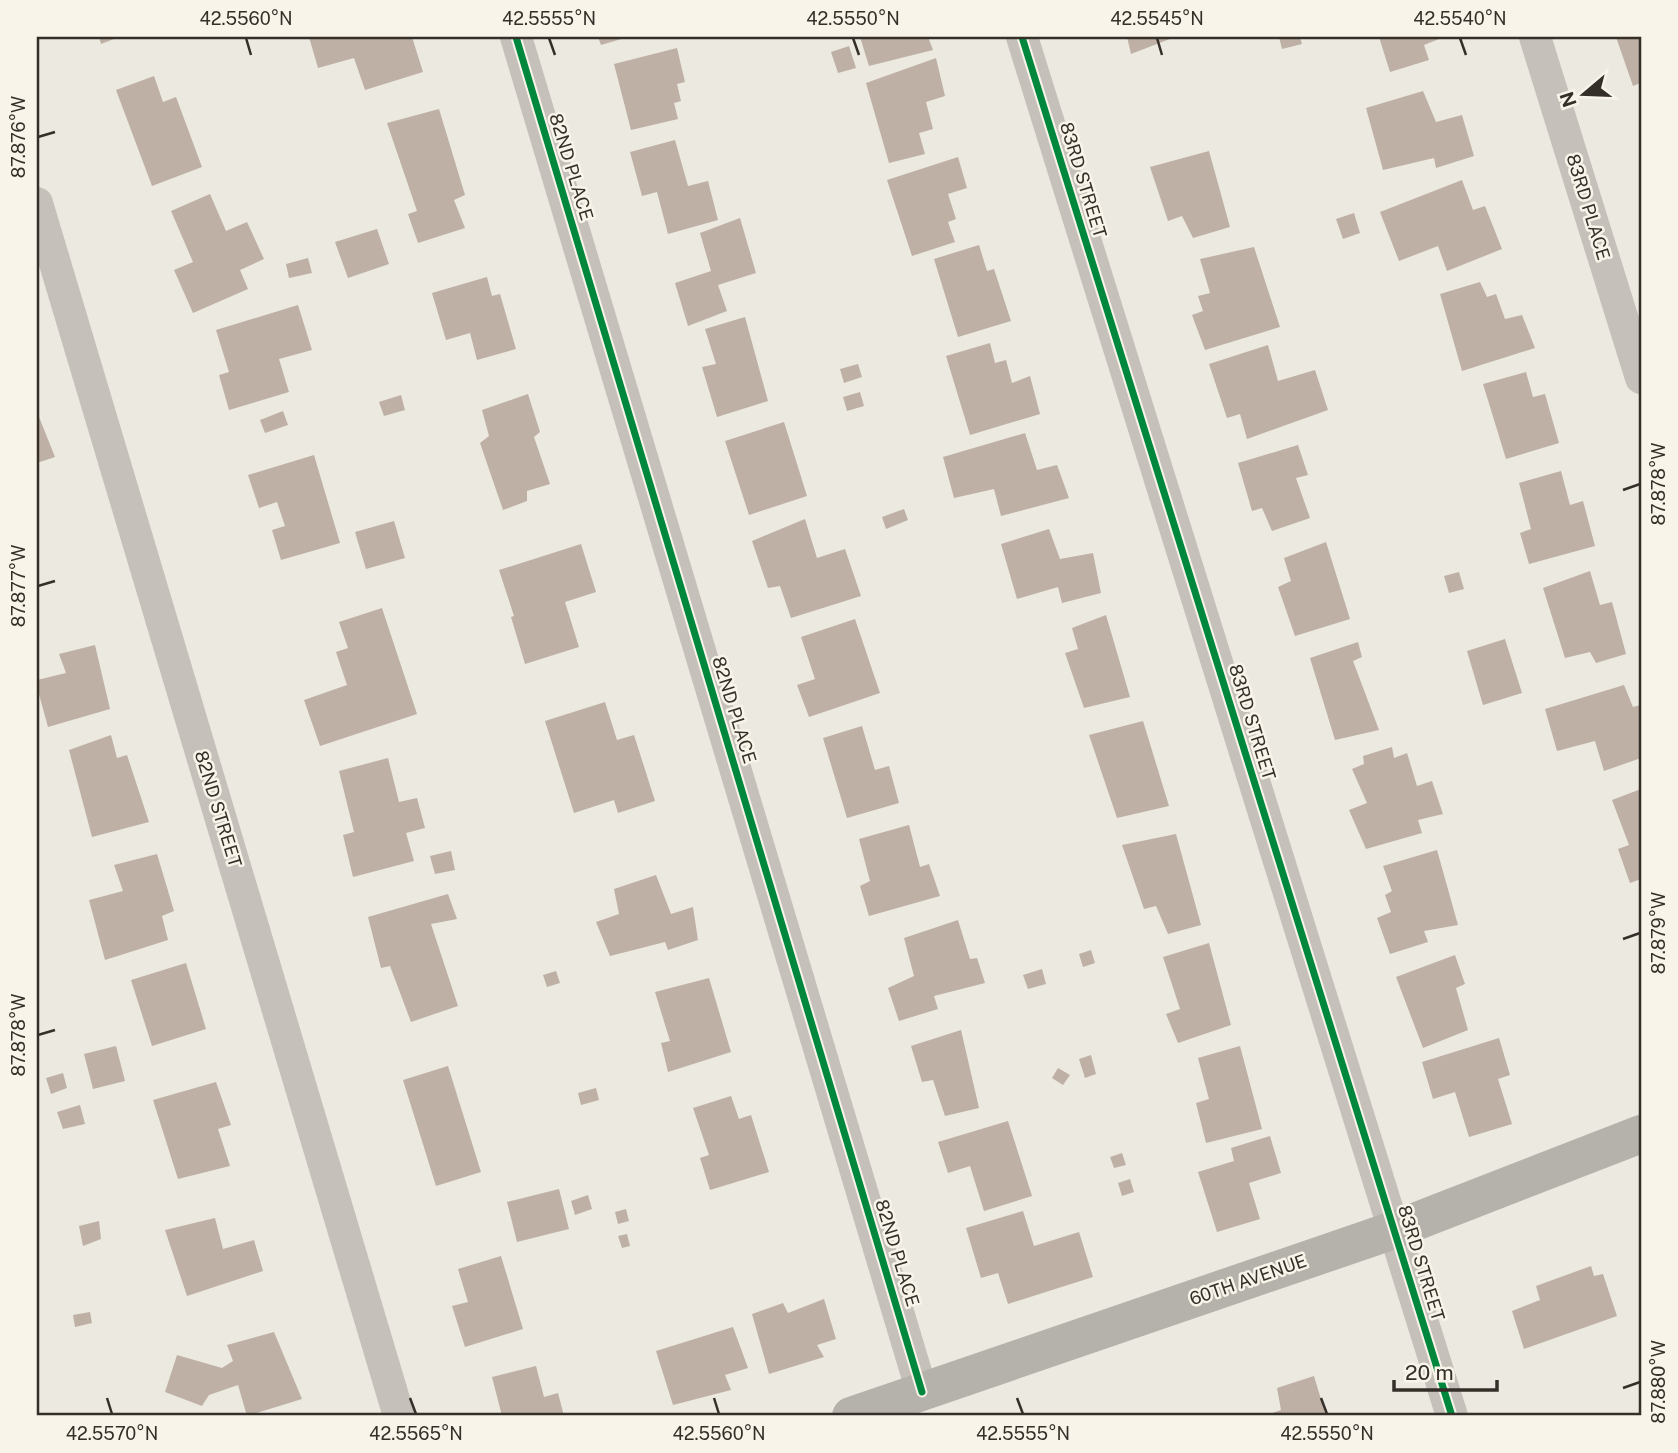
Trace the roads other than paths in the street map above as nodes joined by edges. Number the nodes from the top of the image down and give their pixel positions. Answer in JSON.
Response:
{"nodes":[{"id":1,"x":516,"y":37,"type":"edge"},
{"id":2,"x":1022,"y":37,"type":"edge"},
{"id":3,"x":1535,"y":37,"type":"edge"},
{"id":4,"x":37,"y":203,"type":"edge"},
{"id":5,"x":1641,"y":378,"type":"edge"},
{"id":6,"x":1641,"y":1134,"type":"edge"},
{"id":7,"x":1394,"y":1230,"type":"junction"},
{"id":8,"x":922,"y":1392,"type":"junction"},
{"id":9,"x":399,"y":1416,"type":"edge"},
{"id":10,"x":851,"y":1416,"type":"edge"},
{"id":11,"x":1452,"y":1416,"type":"edge"}],
"edges":[{"from":1,"to":8,"type":"street","name":"82ND PLACE"},
{"from":2,"to":7,"type":"street","name":"83RD STREET"},
{"from":3,"to":5,"type":"street","name":"83RD PLACE"},
{"from":4,"to":9,"type":"street","name":"82ND STREET"},
{"from":6,"to":7,"type":"street","name":"60TH AVENUE"},
{"from":7,"to":8,"type":"street","name":"60TH AVENUE"},
{"from":7,"to":11,"type":"street","name":"83RD STREET"},
{"from":8,"to":10,"type":"street","name":"60TH AVENUE"}]}
